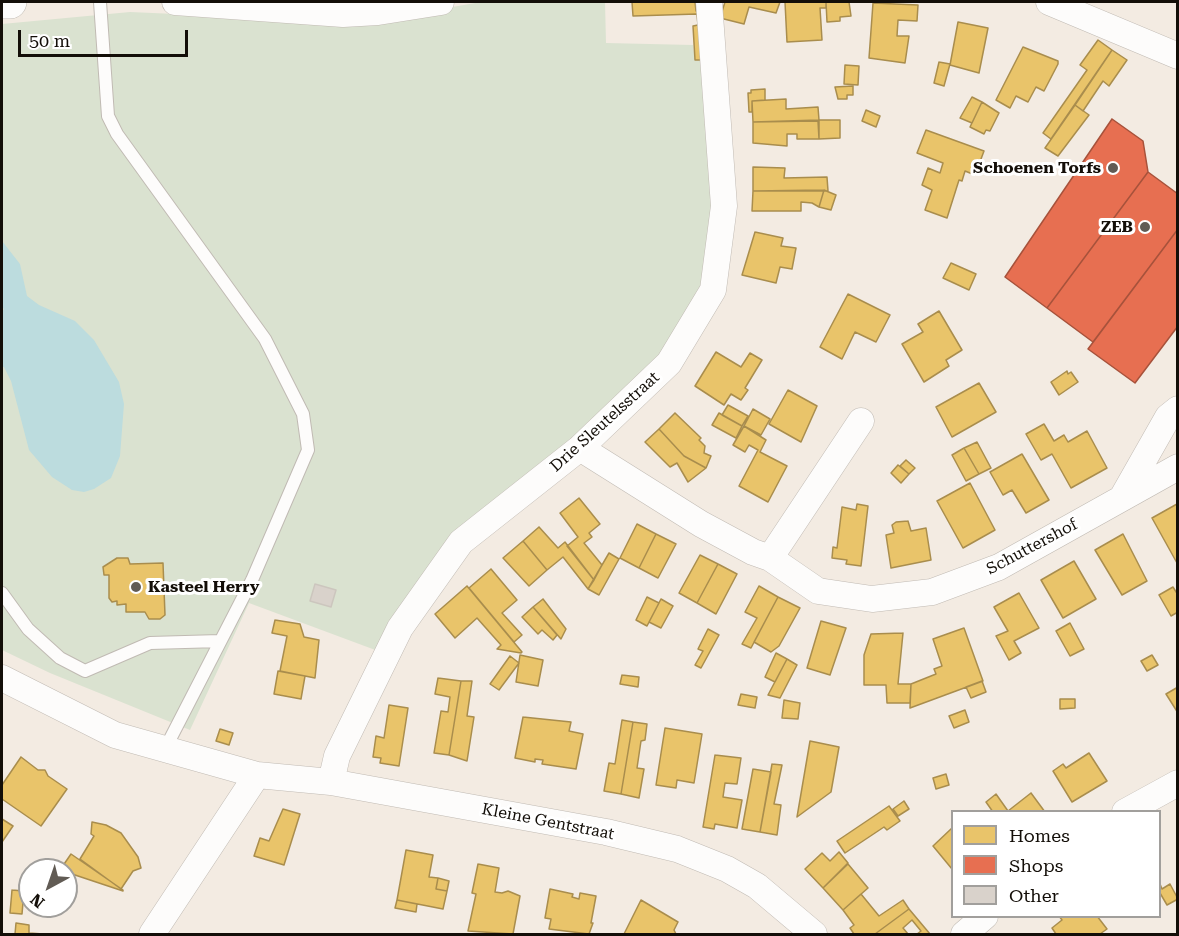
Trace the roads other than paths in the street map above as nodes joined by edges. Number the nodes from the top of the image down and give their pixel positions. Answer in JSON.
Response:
{"nodes":[{"id":1,"x":10,"y":2,"type":"edge"},
{"id":2,"x":100,"y":2,"type":"edge"},
{"id":3,"x":175,"y":2,"type":"edge"},
{"id":4,"x":441,"y":2,"type":"edge"},
{"id":5,"x":708,"y":2,"type":"edge"},
{"id":6,"x":1049,"y":2,"type":"edge"},
{"id":7,"x":2,"y":3,"type":"edge"},
{"id":8,"x":1178,"y":56,"type":"edge"},
{"id":9,"x":1178,"y":409,"type":"edge"},
{"id":10,"x":861,"y":421,"type":"dead end"},
{"id":11,"x":580,"y":448,"type":"junction"},
{"id":12,"x":1178,"y":467,"type":"edge"},
{"id":13,"x":1122,"y":498,"type":"junction"},
{"id":14,"x":770,"y":558,"type":"junction"},
{"id":15,"x":2,"y":593,"type":"edge"},
{"id":16,"x":220,"y":641,"type":"junction"},
{"id":17,"x":2,"y":678,"type":"edge"},
{"id":18,"x":165,"y":749,"type":"junction"},
{"id":19,"x":257,"y":775,"type":"junction"},
{"id":20,"x":331,"y":782,"type":"junction"},
{"id":21,"x":1178,"y":783,"type":"edge"},
{"id":22,"x":1129,"y":810,"type":"edge"},
{"id":23,"x":983,"y":918,"type":"edge"},
{"id":24,"x":152,"y":934,"type":"edge"},
{"id":25,"x":814,"y":934,"type":"edge"},
{"id":26,"x":964,"y":934,"type":"edge"}],
"edges":[{"from":1,"to":7,"type":"street"},
{"from":2,"to":16,"type":"lane"},
{"from":3,"to":4,"type":"street"},
{"from":5,"to":11,"type":"street","name":"Drie Sleutelsstraat"},
{"from":6,"to":8,"type":"street"},
{"from":9,"to":13,"type":"street"},
{"from":10,"to":14,"type":"street"},
{"from":11,"to":14,"type":"street","name":"Schuttershof"},
{"from":11,"to":20,"type":"street","name":"Drie Sleutelsstraat"},
{"from":12,"to":13,"type":"street","name":"Schuttershof"},
{"from":13,"to":14,"type":"street","name":"Schuttershof"},
{"from":15,"to":16,"type":"lane"},
{"from":16,"to":18,"type":"lane"},
{"from":17,"to":18,"type":"street","name":"Kleine Gentstraat"},
{"from":18,"to":19,"type":"street","name":"Kleine Gentstraat"},
{"from":19,"to":20,"type":"street","name":"Kleine Gentstraat"},
{"from":19,"to":24,"type":"street"},
{"from":20,"to":25,"type":"street","name":"Kleine Gentstraat"},
{"from":21,"to":22,"type":"street"},
{"from":23,"to":26,"type":"street"}]}
